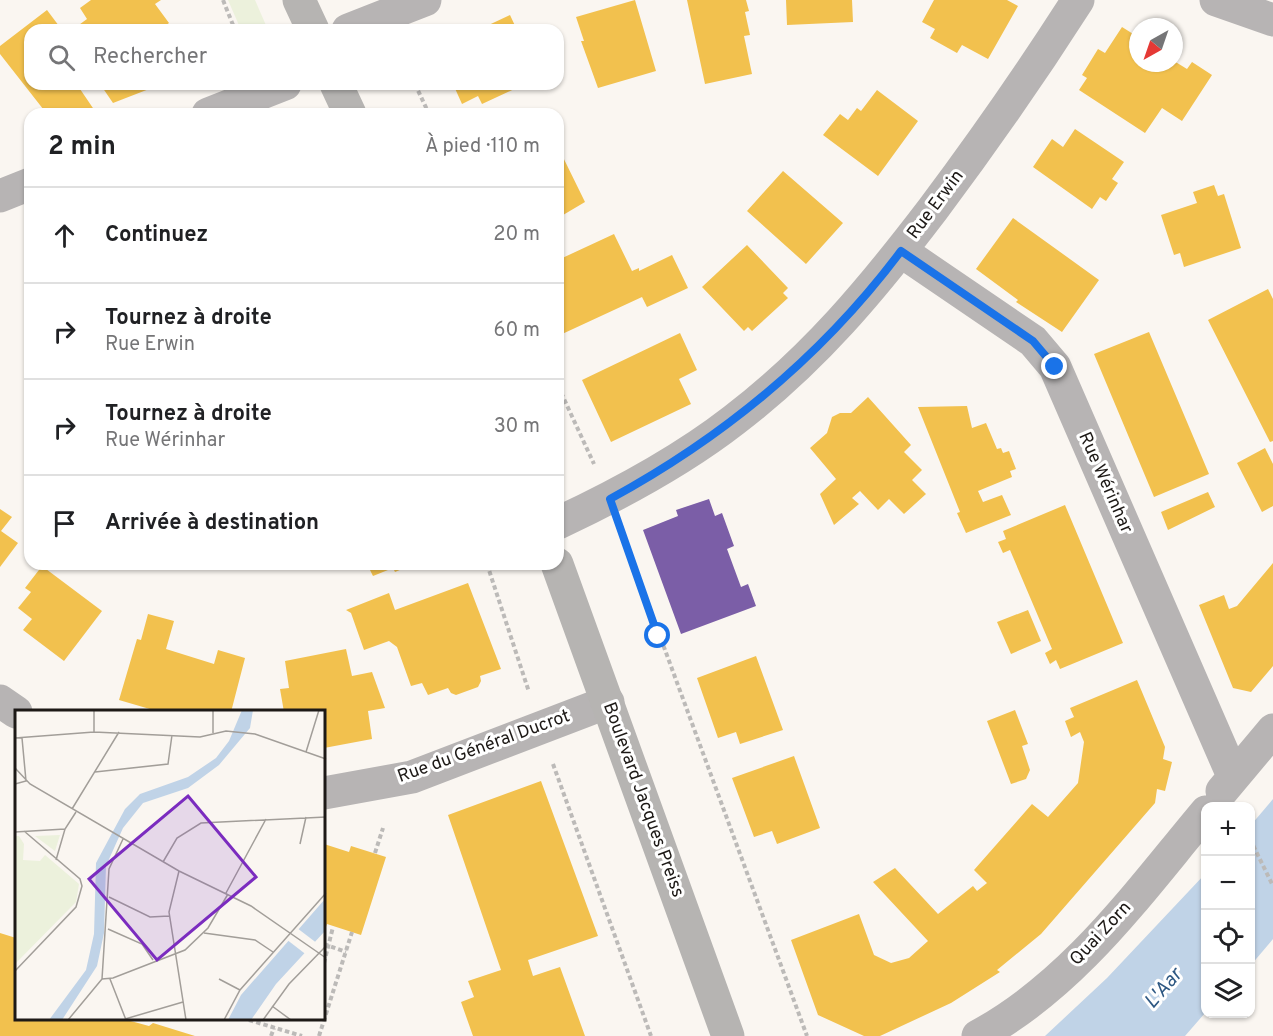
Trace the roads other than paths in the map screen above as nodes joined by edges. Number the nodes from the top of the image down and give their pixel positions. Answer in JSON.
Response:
{"nodes":[{"id":1,"x":299,"y":0,"type":"edge"},
{"id":2,"x":425,"y":0,"type":"edge"},
{"id":3,"x":1078,"y":0,"type":"edge"},
{"id":4,"x":1216,"y":0,"type":"edge"},
{"id":5,"x":1273,"y":20,"type":"edge"},
{"id":6,"x":310,"y":24,"type":"edge"},
{"id":7,"x":363,"y":24,"type":"edge"},
{"id":8,"x":270,"y":90,"type":"edge"},
{"id":9,"x":339,"y":90,"type":"edge"},
{"id":10,"x":223,"y":108,"type":"edge"},
{"id":11,"x":347,"y":108,"type":"edge"},
{"id":12,"x":24,"y":186,"type":"edge"},
{"id":13,"x":0,"y":196,"type":"edge"},
{"id":14,"x":901,"y":251,"type":"junction"},
{"id":15,"x":564,"y":520,"type":"edge"},
{"id":16,"x":559,"y":570,"type":"edge"},
{"id":17,"x":0,"y":701,"type":"edge"},
{"id":18,"x":608,"y":702,"type":"junction"},
{"id":19,"x":15,"y":711,"type":"edge"},
{"id":20,"x":1273,"y":730,"type":"edge"},
{"id":21,"x":1233,"y":776,"type":"junction"},
{"id":22,"x":326,"y":793,"type":"edge"},
{"id":23,"x":1214,"y":802,"type":"edge"},
{"id":24,"x":1201,"y":818,"type":"edge"},
{"id":25,"x":728,"y":1036,"type":"edge"},
{"id":26,"x":978,"y":1036,"type":"edge"}],
"edges":[{"from":1,"to":6,"type":"main road"},
{"from":2,"to":7,"type":"street"},
{"from":3,"to":14,"type":"street","name":"Rue Erwin"},
{"from":4,"to":5,"type":"street"},
{"from":8,"to":10,"type":"street"},
{"from":9,"to":11,"type":"main road"},
{"from":12,"to":13,"type":"street"},
{"from":14,"to":15,"type":"street","name":"Rue Erwin"},
{"from":14,"to":21,"type":"street","name":"Rue Wérinhar"},
{"from":16,"to":18,"type":"main road","name":"Boulevard Jacques Preiss"},
{"from":17,"to":19,"type":"street"},
{"from":18,"to":22,"type":"street","name":"Rue du Général Ducrot"},
{"from":18,"to":25,"type":"main road","name":"Boulevard Jacques Preiss"},
{"from":20,"to":21,"type":"street"},
{"from":21,"to":23,"type":"street"},
{"from":24,"to":26,"type":"street","name":"Quai Zorn"}]}
